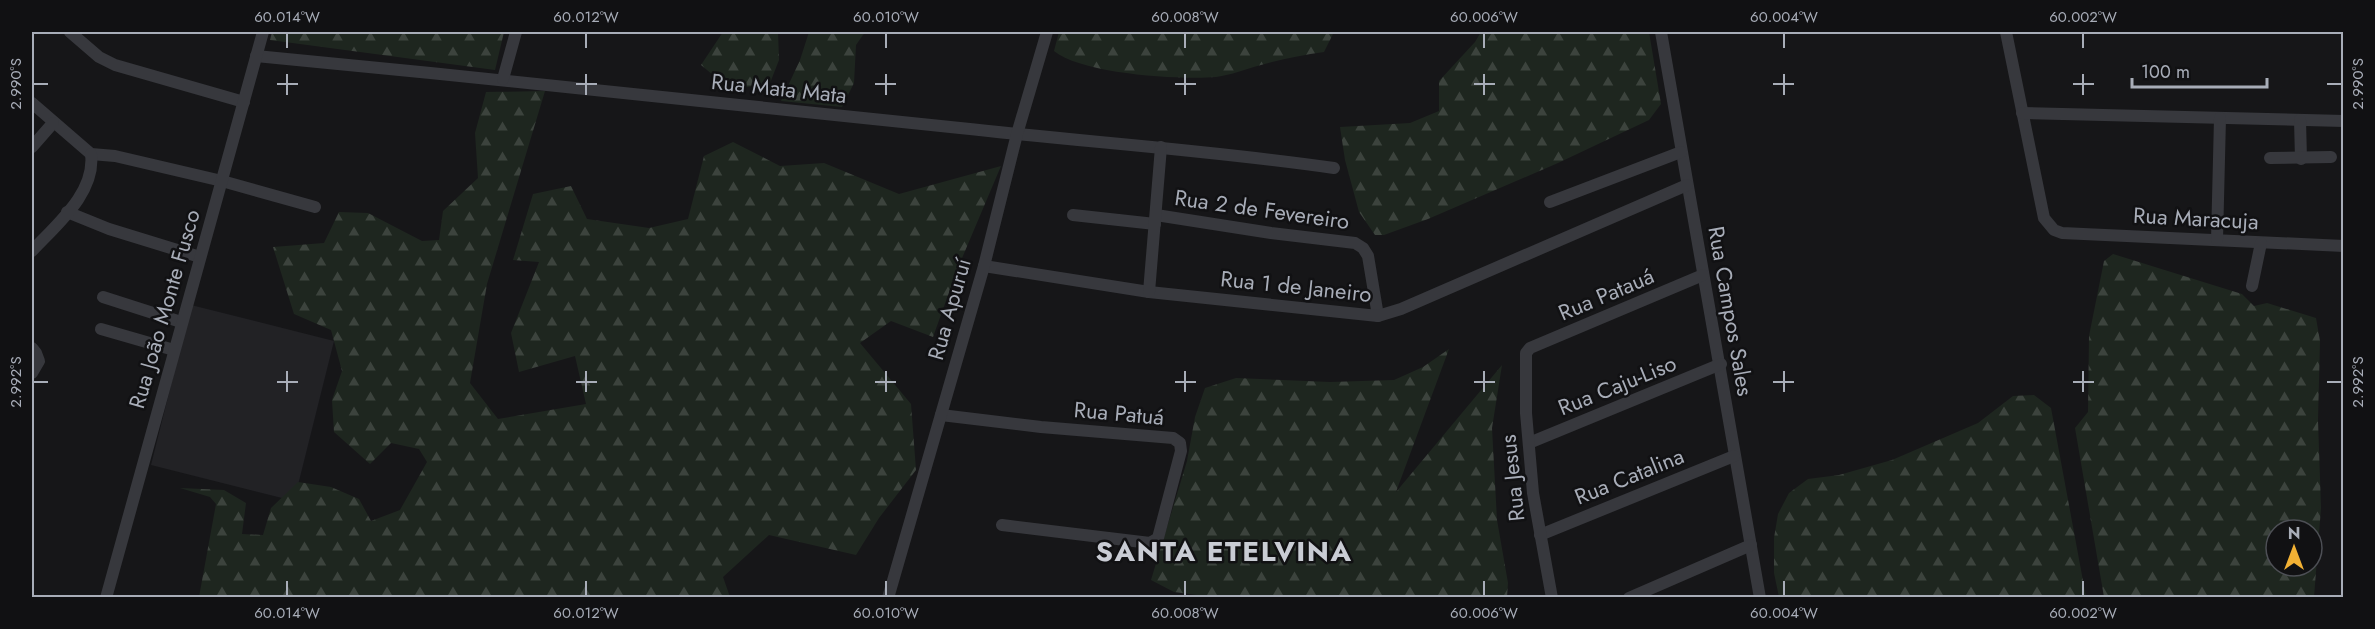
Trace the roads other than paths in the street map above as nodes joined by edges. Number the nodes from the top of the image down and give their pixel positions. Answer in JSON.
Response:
{"nodes":[{"id":1,"x":70,"y":32,"type":"edge"},
{"id":2,"x":263,"y":32,"type":"edge"},
{"id":3,"x":516,"y":32,"type":"edge"},
{"id":4,"x":1047,"y":32,"type":"edge"},
{"id":5,"x":1661,"y":32,"type":"edge"},
{"id":6,"x":2006,"y":32,"type":"edge"},
{"id":7,"x":256,"y":56,"type":"junction"},
{"id":8,"x":502,"y":79,"type":"junction"},
{"id":9,"x":244,"y":102,"type":"junction"},
{"id":10,"x":32,"y":103,"type":"edge"},
{"id":11,"x":2022,"y":113,"type":"junction"},
{"id":12,"x":2220,"y":118,"type":"junction"},
{"id":13,"x":2300,"y":120,"type":"junction"},
{"id":14,"x":2343,"y":121,"type":"edge"},
{"id":15,"x":53,"y":123,"type":"junction"},
{"id":16,"x":1017,"y":134,"type":"junction"},
{"id":17,"x":32,"y":147,"type":"edge"},
{"id":18,"x":1161,"y":147,"type":"junction"},
{"id":19,"x":1681,"y":152,"type":"junction"},
{"id":20,"x":91,"y":154,"type":"junction"},
{"id":21,"x":2270,"y":158,"type":"dead end"},
{"id":22,"x":2331,"y":158,"type":"dead end"},
{"id":23,"x":2301,"y":159,"type":"junction"},
{"id":24,"x":1334,"y":168,"type":"dead end"},
{"id":25,"x":222,"y":181,"type":"junction"},
{"id":26,"x":1687,"y":185,"type":"junction"},
{"id":27,"x":1550,"y":202,"type":"dead end"},
{"id":28,"x":315,"y":207,"type":"dead end"},
{"id":29,"x":68,"y":212,"type":"junction"},
{"id":30,"x":1073,"y":215,"type":"dead end"},
{"id":31,"x":1155,"y":220,"type":"junction"},
{"id":32,"x":2217,"y":240,"type":"junction"},
{"id":33,"x":2261,"y":243,"type":"junction"},
{"id":34,"x":2343,"y":246,"type":"edge"},
{"id":35,"x":32,"y":251,"type":"edge"},
{"id":36,"x":200,"y":257,"type":"junction"},
{"id":37,"x":984,"y":266,"type":"junction"},
{"id":38,"x":1703,"y":275,"type":"junction"},
{"id":39,"x":2252,"y":286,"type":"dead end"},
{"id":40,"x":1149,"y":292,"type":"junction"},
{"id":41,"x":103,"y":297,"type":"dead end"},
{"id":42,"x":1378,"y":316,"type":"junction"},
{"id":43,"x":181,"y":322,"type":"junction"},
{"id":44,"x":101,"y":328,"type":"dead end"},
{"id":45,"x":32,"y":349,"type":"edge"},
{"id":46,"x":174,"y":350,"type":"junction"},
{"id":47,"x":1526,"y":353,"type":"joint"},
{"id":48,"x":1721,"y":364,"type":"junction"},
{"id":49,"x":32,"y":374,"type":"edge"},
{"id":50,"x":941,"y":415,"type":"junction"},
{"id":51,"x":1529,"y":443,"type":"junction"},
{"id":52,"x":1734,"y":456,"type":"junction"},
{"id":53,"x":1002,"y":525,"type":"dead end"},
{"id":54,"x":1540,"y":535,"type":"junction"},
{"id":55,"x":1751,"y":545,"type":"junction"},
{"id":56,"x":106,"y":597,"type":"edge"},
{"id":57,"x":888,"y":597,"type":"edge"},
{"id":58,"x":1552,"y":597,"type":"edge"},
{"id":59,"x":1629,"y":597,"type":"edge"},
{"id":60,"x":1760,"y":597,"type":"edge"}],
"edges":[{"from":1,"to":9,"type":"street"},
{"from":2,"to":7,"type":"street","name":"Rua João Monte Fusco"},
{"from":3,"to":8,"type":"street"},
{"from":4,"to":16,"type":"street","name":"Rua Apuruí"},
{"from":5,"to":19,"type":"street","name":"Rua Campos Sales"},
{"from":6,"to":11,"type":"street"},
{"from":7,"to":8,"type":"street","name":"Rua Mata Mata"},
{"from":7,"to":9,"type":"street","name":"Rua João Monte Fusco"},
{"from":8,"to":16,"type":"street","name":"Rua Mata Mata"},
{"from":9,"to":25,"type":"street","name":"Rua João Monte Fusco"},
{"from":10,"to":15,"type":"street"},
{"from":11,"to":12,"type":"street"},
{"from":11,"to":32,"type":"street","name":"Rua Maracuja"},
{"from":12,"to":13,"type":"street"},
{"from":12,"to":32,"type":"street"},
{"from":13,"to":14,"type":"street"},
{"from":13,"to":23,"type":"street"},
{"from":15,"to":17,"type":"street"},
{"from":15,"to":20,"type":"street"},
{"from":16,"to":18,"type":"street","name":"Rua Mata Mata"},
{"from":16,"to":37,"type":"street","name":"Rua Apuruí"},
{"from":18,"to":24,"type":"street","name":"Rua Mata Mata"},
{"from":18,"to":31,"type":"street"},
{"from":19,"to":26,"type":"street","name":"Rua Campos Sales"},
{"from":19,"to":27,"type":"street"},
{"from":20,"to":25,"type":"street"},
{"from":20,"to":29,"type":"street"},
{"from":21,"to":23,"type":"street"},
{"from":22,"to":23,"type":"street"},
{"from":25,"to":28,"type":"street"},
{"from":25,"to":36,"type":"street","name":"Rua João Monte Fusco"},
{"from":26,"to":38,"type":"street","name":"Rua Campos Sales"},
{"from":26,"to":42,"type":"street","name":"Rua 1 de Janeiro"},
{"from":29,"to":35,"type":"street"},
{"from":29,"to":36,"type":"street"},
{"from":30,"to":31,"type":"street","name":"Rua 2 de Fevereiro"},
{"from":31,"to":40,"type":"street"},
{"from":31,"to":42,"type":"street","name":"Rua 2 de Fevereiro"},
{"from":32,"to":33,"type":"street","name":"Rua Maracuja"},
{"from":33,"to":34,"type":"street","name":"Rua Maracuja"},
{"from":33,"to":39,"type":"street"},
{"from":36,"to":43,"type":"street","name":"Rua João Monte Fusco"},
{"from":37,"to":40,"type":"street","name":"Rua 1 de Janeiro"},
{"from":37,"to":50,"type":"street","name":"Rua Apuruí"},
{"from":38,"to":47,"type":"street","name":"Rua Patauá"},
{"from":38,"to":48,"type":"street","name":"Rua Campos Sales"},
{"from":40,"to":42,"type":"street","name":"Rua 1 de Janeiro"},
{"from":41,"to":43,"type":"street"},
{"from":43,"to":46,"type":"street","name":"Rua João Monte Fusco"},
{"from":44,"to":46,"type":"street"},
{"from":45,"to":49,"type":"street"},
{"from":46,"to":56,"type":"street","name":"Rua João Monte Fusco"},
{"from":47,"to":51,"type":"street","name":"Rua Jesus"},
{"from":48,"to":51,"type":"street","name":"Rua Caju-Liso"},
{"from":48,"to":52,"type":"street","name":"Rua Campos Sales"},
{"from":50,"to":53,"type":"street","name":"Rua Patuá"},
{"from":50,"to":57,"type":"street","name":"Rua Apuruí"},
{"from":51,"to":54,"type":"street","name":"Rua Jesus"},
{"from":52,"to":54,"type":"street","name":"Rua Catalina"},
{"from":52,"to":55,"type":"street","name":"Rua Campos Sales"},
{"from":54,"to":58,"type":"street","name":"Rua Jesus"},
{"from":55,"to":59,"type":"street"},
{"from":55,"to":60,"type":"street","name":"Rua Campos Sales"}]}
